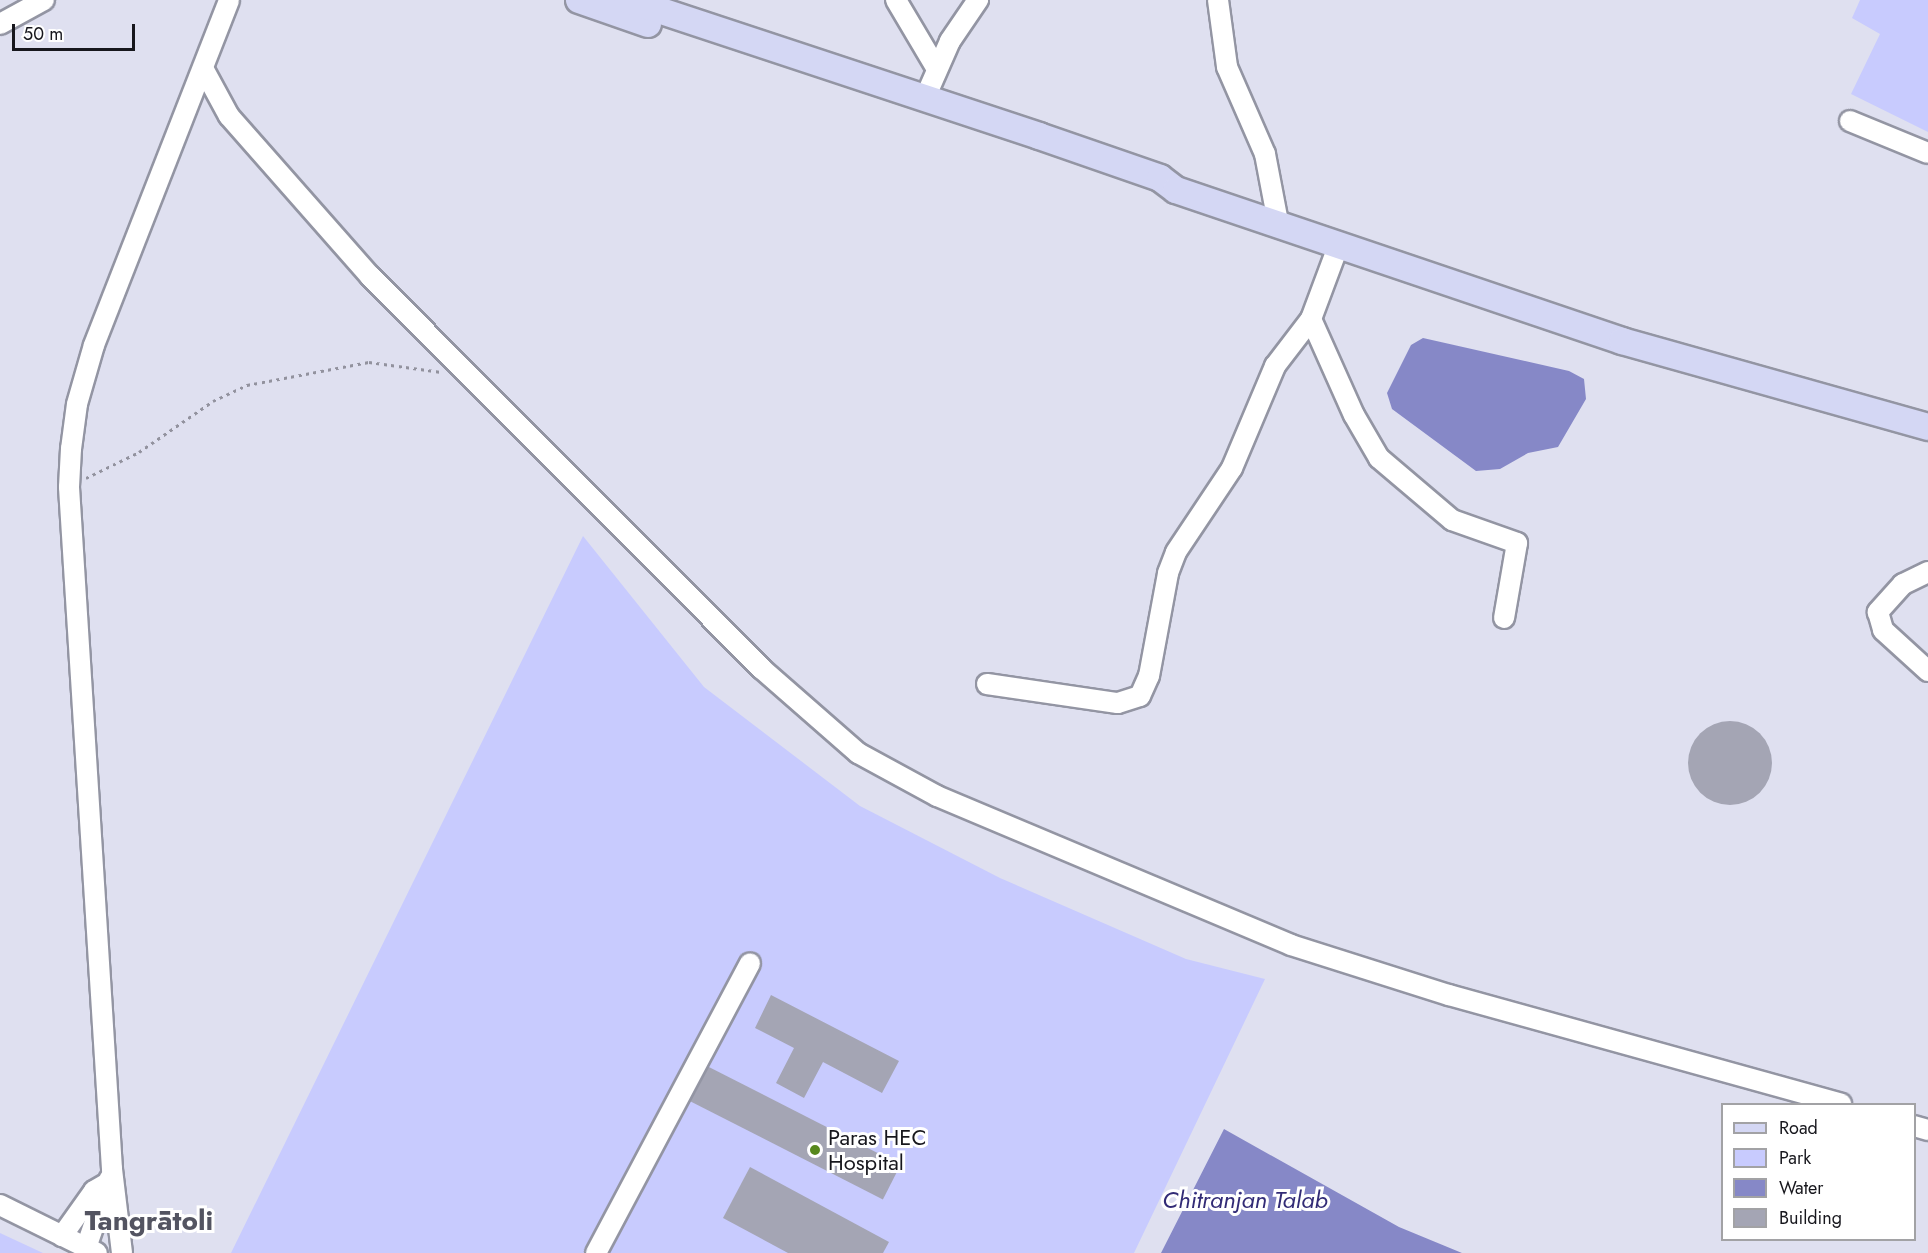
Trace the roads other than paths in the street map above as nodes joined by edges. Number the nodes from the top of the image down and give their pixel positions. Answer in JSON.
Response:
{"nodes":[{"id":1,"x":44,"y":0,"type":"edge"},
{"id":2,"x":229,"y":0,"type":"edge"},
{"id":3,"x":579,"y":0,"type":"edge"},
{"id":4,"x":628,"y":0,"type":"edge"},
{"id":5,"x":896,"y":0,"type":"edge"},
{"id":6,"x":978,"y":0,"type":"edge"},
{"id":7,"x":1218,"y":0,"type":"edge"},
{"id":8,"x":4,"y":15,"type":"edge"},
{"id":9,"x":937,"y":69,"type":"junction"},
{"id":10,"x":204,"y":70,"type":"junction"},
{"id":11,"x":924,"y":98,"type":"junction"},
{"id":12,"x":1850,"y":121,"type":"dead end"},
{"id":13,"x":1928,"y":153,"type":"edge"},
{"id":14,"x":1176,"y":190,"type":"junction"},
{"id":15,"x":1278,"y":222,"type":"junction"},
{"id":16,"x":1340,"y":244,"type":"junction"},
{"id":17,"x":1311,"y":319,"type":"junction"},
{"id":18,"x":1928,"y":427,"type":"edge"},
{"id":19,"x":1928,"y":572,"type":"edge"},
{"id":20,"x":1504,"y":618,"type":"dead end"},
{"id":21,"x":1928,"y":671,"type":"edge"},
{"id":22,"x":987,"y":684,"type":"dead end"},
{"id":23,"x":750,"y":963,"type":"dead end"},
{"id":24,"x":1836,"y":1103,"type":"edge"},
{"id":25,"x":111,"y":1176,"type":"junction"},
{"id":26,"x":0,"y":1205,"type":"edge"},
{"id":27,"x":62,"y":1236,"type":"junction"},
{"id":28,"x":91,"y":1250,"type":"edge"},
{"id":29,"x":122,"y":1253,"type":"edge"},
{"id":30,"x":134,"y":1253,"type":"edge"},
{"id":31,"x":596,"y":1253,"type":"edge"}],
"edges":[{"from":1,"to":8,"type":"street"},
{"from":2,"to":10,"type":"street"},
{"from":3,"to":14,"type":"main road"},
{"from":4,"to":11,"type":"main road"},
{"from":5,"to":9,"type":"street"},
{"from":6,"to":9,"type":"street"},
{"from":7,"to":15,"type":"street"},
{"from":9,"to":11,"type":"street"},
{"from":10,"to":24,"type":"street"},
{"from":10,"to":25,"type":"street"},
{"from":11,"to":14,"type":"main road"},
{"from":12,"to":13,"type":"street"},
{"from":14,"to":15,"type":"main road"},
{"from":15,"to":16,"type":"main road"},
{"from":16,"to":17,"type":"street"},
{"from":16,"to":18,"type":"main road"},
{"from":17,"to":20,"type":"street"},
{"from":17,"to":22,"type":"street"},
{"from":19,"to":21,"type":"street"},
{"from":23,"to":31,"type":"street"},
{"from":25,"to":27,"type":"street"},
{"from":25,"to":28,"type":"street"},
{"from":25,"to":29,"type":"street"},
{"from":25,"to":30,"type":"street"},
{"from":26,"to":27,"type":"street"},
{"from":27,"to":28,"type":"street"}]}
